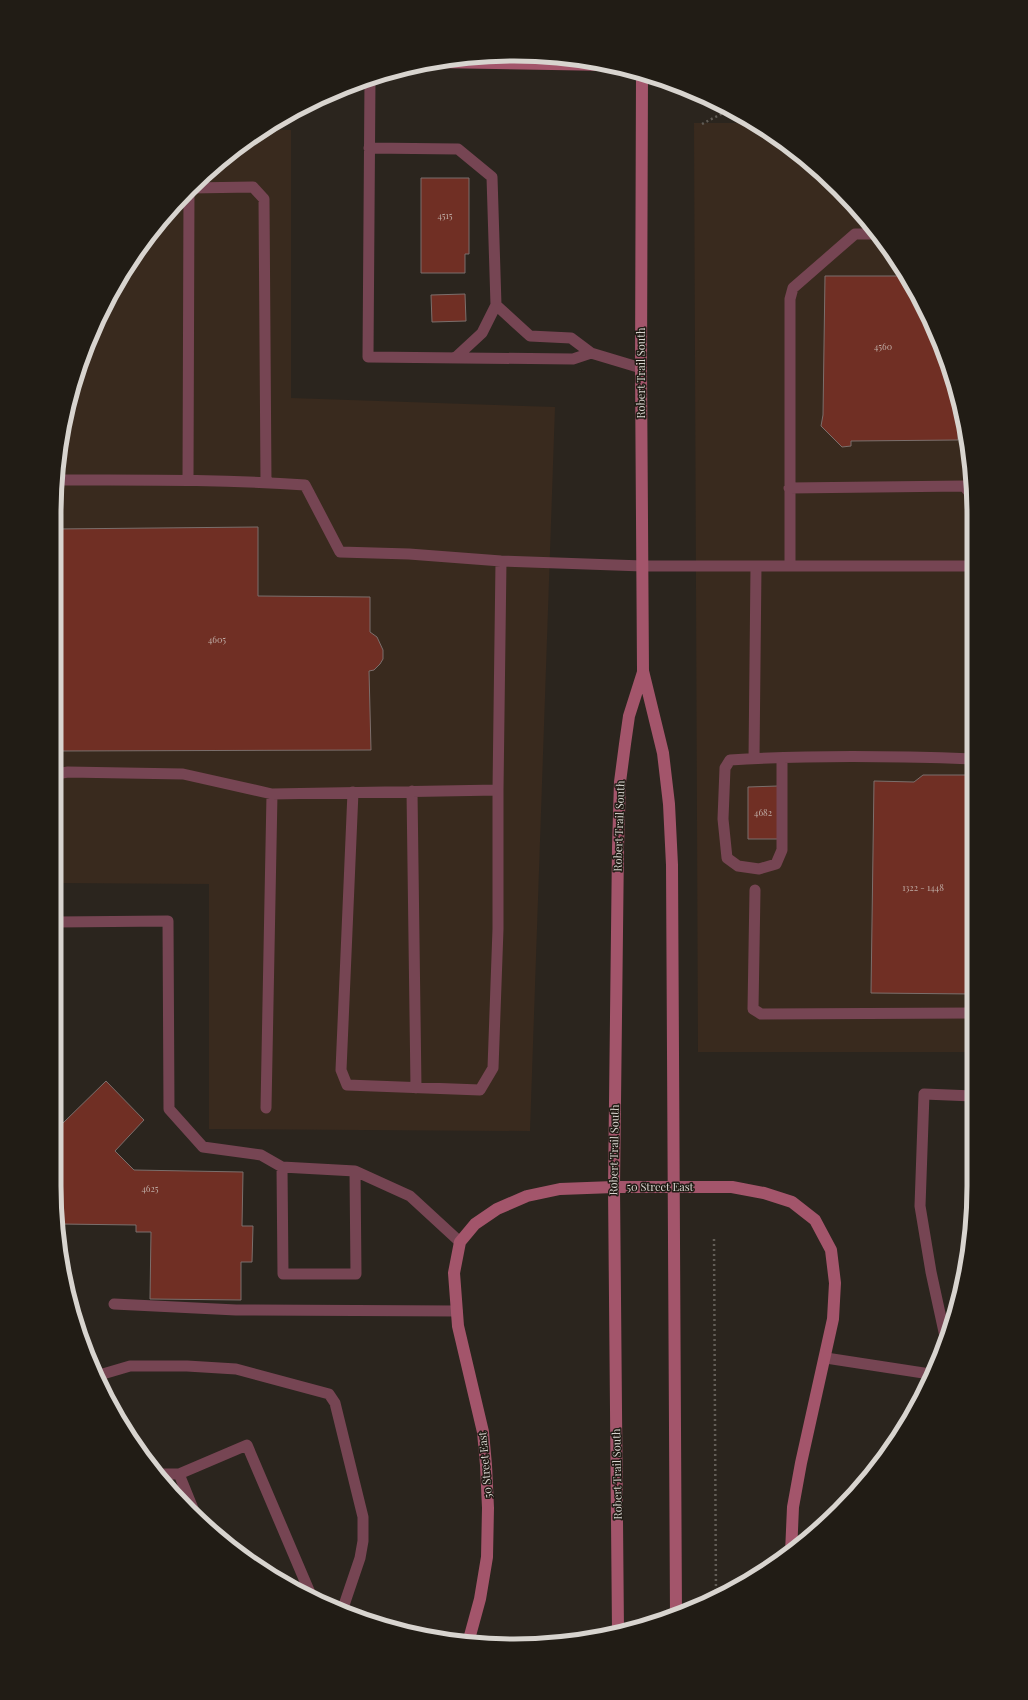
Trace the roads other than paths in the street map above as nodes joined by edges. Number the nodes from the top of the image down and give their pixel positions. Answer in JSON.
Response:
{"nodes":[{"id":1,"x":477,"y":63,"type":"edge"},
{"id":2,"x":566,"y":64,"type":"edge"},
{"id":3,"x":642,"y":79,"type":"edge"},
{"id":4,"x":370,"y":84,"type":"edge"},
{"id":5,"x":369,"y":148,"type":"junction"},
{"id":6,"x":200,"y":188,"type":"edge"},
{"id":7,"x":190,"y":198,"type":"edge"},
{"id":8,"x":870,"y":234,"type":"edge"},
{"id":9,"x":496,"y":305,"type":"junction"},
{"id":10,"x":591,"y":353,"type":"junction"},
{"id":11,"x":455,"y":358,"type":"junction"},
{"id":12,"x":641,"y":368,"type":"junction"},
{"id":13,"x":62,"y":480,"type":"edge"},
{"id":14,"x":188,"y":480,"type":"junction"},
{"id":15,"x":266,"y":482,"type":"junction"},
{"id":16,"x":790,"y":488,"type":"junction"},
{"id":17,"x":966,"y":489,"type":"edge"},
{"id":18,"x":501,"y":561,"type":"junction"},
{"id":19,"x":643,"y":566,"type":"junction"},
{"id":20,"x":756,"y":566,"type":"junction"},
{"id":21,"x":790,"y":566,"type":"junction"},
{"id":22,"x":967,"y":566,"type":"edge"},
{"id":23,"x":643,"y":671,"type":"junction"},
{"id":24,"x":754,"y":758,"type":"junction"},
{"id":25,"x":782,"y":758,"type":"junction"},
{"id":26,"x":967,"y":759,"type":"edge"},
{"id":27,"x":61,"y":773,"type":"edge"},
{"id":28,"x":498,"y":790,"type":"junction"},
{"id":29,"x":412,"y":791,"type":"junction"},
{"id":30,"x":353,"y":792,"type":"junction"},
{"id":31,"x":272,"y":794,"type":"junction"},
{"id":32,"x":755,"y":890,"type":"dead end"},
{"id":33,"x":61,"y":922,"type":"edge"},
{"id":34,"x":967,"y":1013,"type":"edge"},
{"id":35,"x":416,"y":1088,"type":"junction"},
{"id":36,"x":967,"y":1096,"type":"edge"},
{"id":37,"x":266,"y":1108,"type":"dead end"},
{"id":38,"x":282,"y":1167,"type":"junction"},
{"id":39,"x":355,"y":1171,"type":"junction"},
{"id":40,"x":614,"y":1187,"type":"junction"},
{"id":41,"x":673,"y":1187,"type":"junction"},
{"id":42,"x":460,"y":1242,"type":"junction"},
{"id":43,"x":114,"y":1304,"type":"dead end"},
{"id":44,"x":457,"y":1312,"type":"junction"},
{"id":45,"x":944,"y":1330,"type":"edge"},
{"id":46,"x":826,"y":1358,"type":"junction"},
{"id":47,"x":926,"y":1373,"type":"edge"},
{"id":48,"x":102,"y":1374,"type":"edge"},
{"id":49,"x":164,"y":1474,"type":"edge"},
{"id":50,"x":179,"y":1474,"type":"junction"},
{"id":51,"x":191,"y":1503,"type":"edge"},
{"id":52,"x":791,"y":1544,"type":"edge"},
{"id":53,"x":308,"y":1589,"type":"edge"},
{"id":54,"x":344,"y":1606,"type":"edge"},
{"id":55,"x":676,"y":1609,"type":"edge"},
{"id":56,"x":618,"y":1627,"type":"edge"},
{"id":57,"x":470,"y":1637,"type":"edge"}],
"edges":[{"from":1,"to":2,"type":"main road"},
{"from":3,"to":12,"type":"main road","name":"Robert Trail South"},
{"from":4,"to":5,"type":"lane"},
{"from":5,"to":9,"type":"lane"},
{"from":5,"to":11,"type":"lane"},
{"from":6,"to":15,"type":"lane"},
{"from":7,"to":14,"type":"lane"},
{"from":8,"to":16,"type":"lane"},
{"from":9,"to":10,"type":"lane"},
{"from":9,"to":11,"type":"lane"},
{"from":10,"to":11,"type":"lane"},
{"from":10,"to":12,"type":"lane"},
{"from":12,"to":19,"type":"main road","name":"Robert Trail South"},
{"from":13,"to":14,"type":"lane"},
{"from":14,"to":15,"type":"lane"},
{"from":15,"to":18,"type":"lane"},
{"from":16,"to":17,"type":"lane"},
{"from":16,"to":21,"type":"lane"},
{"from":18,"to":19,"type":"lane"},
{"from":18,"to":28,"type":"lane"},
{"from":19,"to":20,"type":"lane"},
{"from":19,"to":23,"type":"main road","name":"Robert Trail South"},
{"from":20,"to":21,"type":"lane"},
{"from":20,"to":24,"type":"lane"},
{"from":21,"to":22,"type":"lane"},
{"from":23,"to":40,"type":"main road","name":"Robert Trail South"},
{"from":23,"to":41,"type":"main road","name":"Robert Trail South"},
{"from":24,"to":25,"type":"lane"},
{"from":24,"to":25,"type":"lane"},
{"from":25,"to":26,"type":"lane"},
{"from":27,"to":31,"type":"lane"},
{"from":28,"to":29,"type":"lane"},
{"from":28,"to":35,"type":"lane"},
{"from":29,"to":30,"type":"lane"},
{"from":29,"to":35,"type":"lane"},
{"from":30,"to":31,"type":"lane"},
{"from":30,"to":35,"type":"lane"},
{"from":31,"to":37,"type":"lane"},
{"from":32,"to":34,"type":"lane"},
{"from":33,"to":38,"type":"lane"},
{"from":36,"to":45,"type":"lane"},
{"from":38,"to":39,"type":"lane"},
{"from":38,"to":39,"type":"lane"},
{"from":39,"to":42,"type":"lane"},
{"from":40,"to":41,"type":"main road","name":"50 Street East"},
{"from":40,"to":42,"type":"main road","name":"50 Street East"},
{"from":40,"to":56,"type":"main road","name":"Robert Trail South"},
{"from":41,"to":46,"type":"main road","name":"50 Street East"},
{"from":41,"to":55,"type":"main road","name":"Robert Trail South"},
{"from":42,"to":44,"type":"main road","name":"50 Street East"},
{"from":43,"to":44,"type":"lane"},
{"from":44,"to":57,"type":"main road","name":"50 Street East"},
{"from":46,"to":47,"type":"lane"},
{"from":46,"to":52,"type":"main road","name":"50 Street East"},
{"from":48,"to":54,"type":"lane"},
{"from":49,"to":50,"type":"lane"},
{"from":50,"to":51,"type":"lane"},
{"from":50,"to":53,"type":"lane"}]}
